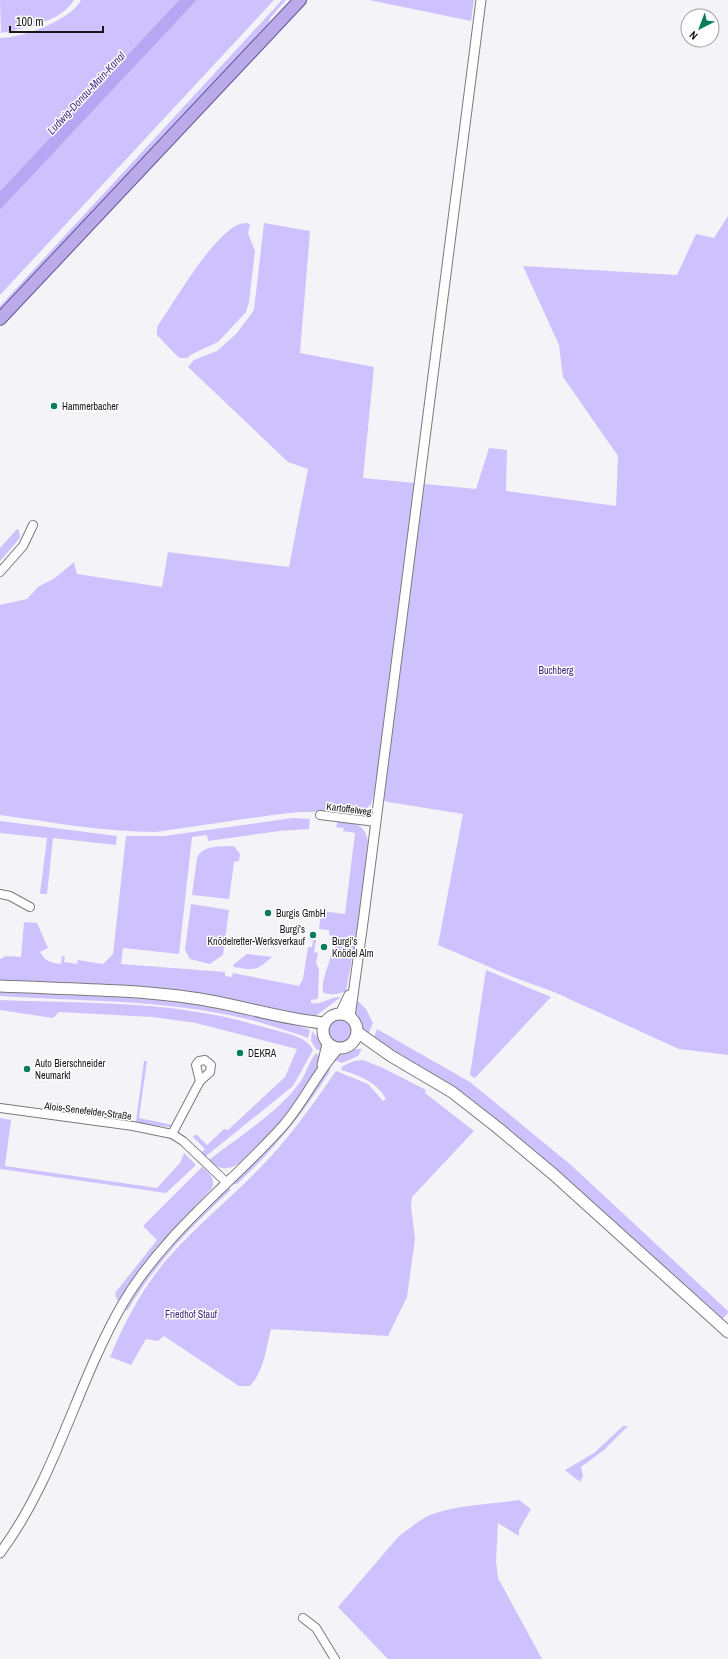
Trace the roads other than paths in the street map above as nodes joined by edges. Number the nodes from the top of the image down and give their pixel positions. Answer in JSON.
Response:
{"nodes":[{"id":1,"x":300,"y":0,"type":"edge"},
{"id":2,"x":481,"y":0,"type":"edge"},
{"id":3,"x":0,"y":319,"type":"edge"},
{"id":4,"x":32,"y":526,"type":"dead end"},
{"id":5,"x":0,"y":572,"type":"edge"},
{"id":6,"x":320,"y":816,"type":"dead end"},
{"id":7,"x":376,"y":822,"type":"junction"},
{"id":8,"x":0,"y":894,"type":"edge"},
{"id":9,"x":30,"y":907,"type":"dead end"},
{"id":10,"x":0,"y":986,"type":"edge"},
{"id":11,"x":345,"y":1015,"type":"junction"},
{"id":12,"x":325,"y":1033,"type":"junction"},
{"id":13,"x":355,"y":1037,"type":"junction"},
{"id":14,"x":338,"y":1049,"type":"junction"},
{"id":15,"x":320,"y":1070,"type":"junction"},
{"id":16,"x":200,"y":1081,"type":"dead end"},
{"id":17,"x":0,"y":1108,"type":"edge"},
{"id":18,"x":172,"y":1134,"type":"junction"},
{"id":19,"x":226,"y":1182,"type":"junction"},
{"id":20,"x":728,"y":1332,"type":"edge"},
{"id":21,"x":0,"y":1553,"type":"edge"},
{"id":22,"x":303,"y":1618,"type":"dead end"},
{"id":23,"x":335,"y":1659,"type":"edge"}],
"edges":[{"from":1,"to":3,"type":"main road"},
{"from":2,"to":7,"type":"street"},
{"from":4,"to":5,"type":"street"},
{"from":6,"to":7,"type":"street","name":"Kartoffelweg"},
{"from":7,"to":11,"type":"street"},
{"from":8,"to":9,"type":"street"},
{"from":10,"to":12,"type":"main road"},
{"from":11,"to":12,"type":"main road"},
{"from":11,"to":13,"type":"main road"},
{"from":12,"to":14,"type":"main road"},
{"from":12,"to":15,"type":"street"},
{"from":13,"to":14,"type":"main road"},
{"from":13,"to":20,"type":"main road"},
{"from":14,"to":15,"type":"street"},
{"from":15,"to":19,"type":"street"},
{"from":16,"to":18,"type":"street"},
{"from":17,"to":18,"type":"street","name":"Alois-Senefelder-Straße"},
{"from":18,"to":19,"type":"street","name":"Alois-Senefelder-Straße"},
{"from":19,"to":21,"type":"street"},
{"from":22,"to":23,"type":"street"}]}
